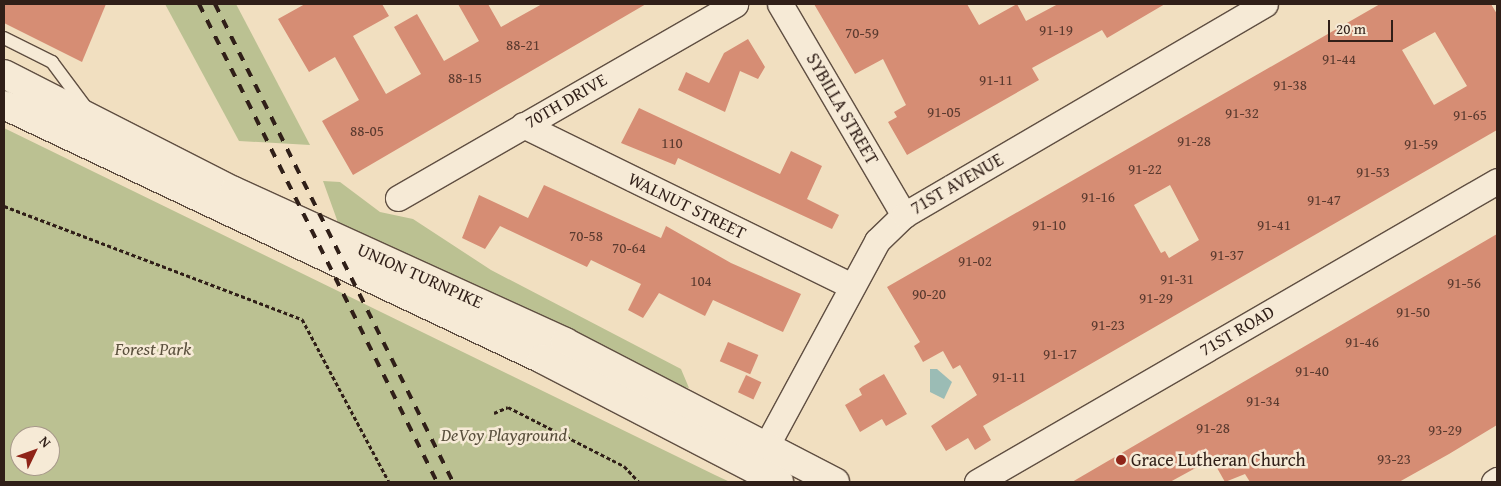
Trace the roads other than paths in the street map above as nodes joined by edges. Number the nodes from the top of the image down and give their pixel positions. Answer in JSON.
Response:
{"nodes":[{"id":1,"x":734,"y":4,"type":"edge"},
{"id":2,"x":780,"y":4,"type":"edge"},
{"id":3,"x":1265,"y":4,"type":"edge"},
{"id":4,"x":4,"y":38,"type":"edge"},
{"id":5,"x":4,"y":74,"type":"edge"},
{"id":6,"x":4,"y":105,"type":"edge"},
{"id":7,"x":96,"y":121,"type":"junction"},
{"id":8,"x":524,"y":125,"type":"junction"},
{"id":9,"x":1497,"y":181,"type":"edge"},
{"id":10,"x":398,"y":198,"type":"dead end"},
{"id":11,"x":904,"y":215,"type":"junction"},
{"id":12,"x":851,"y":286,"type":"junction"},
{"id":13,"x":760,"y":459,"type":"junction"},
{"id":14,"x":1497,"y":480,"type":"edge"},
{"id":15,"x":779,"y":482,"type":"edge"},
{"id":16,"x":835,"y":482,"type":"edge"},
{"id":17,"x":976,"y":482,"type":"edge"},
{"id":18,"x":1494,"y":482,"type":"edge"}],
"edges":[{"from":1,"to":8,"type":"street","name":"70TH DRIVE"},
{"from":2,"to":11,"type":"street","name":"SYBILLA STREET"},
{"from":3,"to":11,"type":"street","name":"71ST AVENUE"},
{"from":4,"to":7,"type":"lane"},
{"from":5,"to":7,"type":"main road","name":"UNION TURNPIKE"},
{"from":6,"to":13,"type":"main road","name":"UNION TURNPIKE"},
{"from":7,"to":13,"type":"main road","name":"UNION TURNPIKE"},
{"from":8,"to":10,"type":"street","name":"70TH DRIVE"},
{"from":8,"to":12,"type":"street","name":"WALNUT STREET"},
{"from":9,"to":17,"type":"street","name":"71ST ROAD"},
{"from":11,"to":12,"type":"street","name":"71ST AVENUE"},
{"from":12,"to":13,"type":"street","name":"71ST AVENUE"},
{"from":13,"to":15,"type":"main road","name":"UNION TURNPIKE"},
{"from":13,"to":16,"type":"main road","name":"UNION TURNPIKE"},
{"from":14,"to":18,"type":"street"}]}
